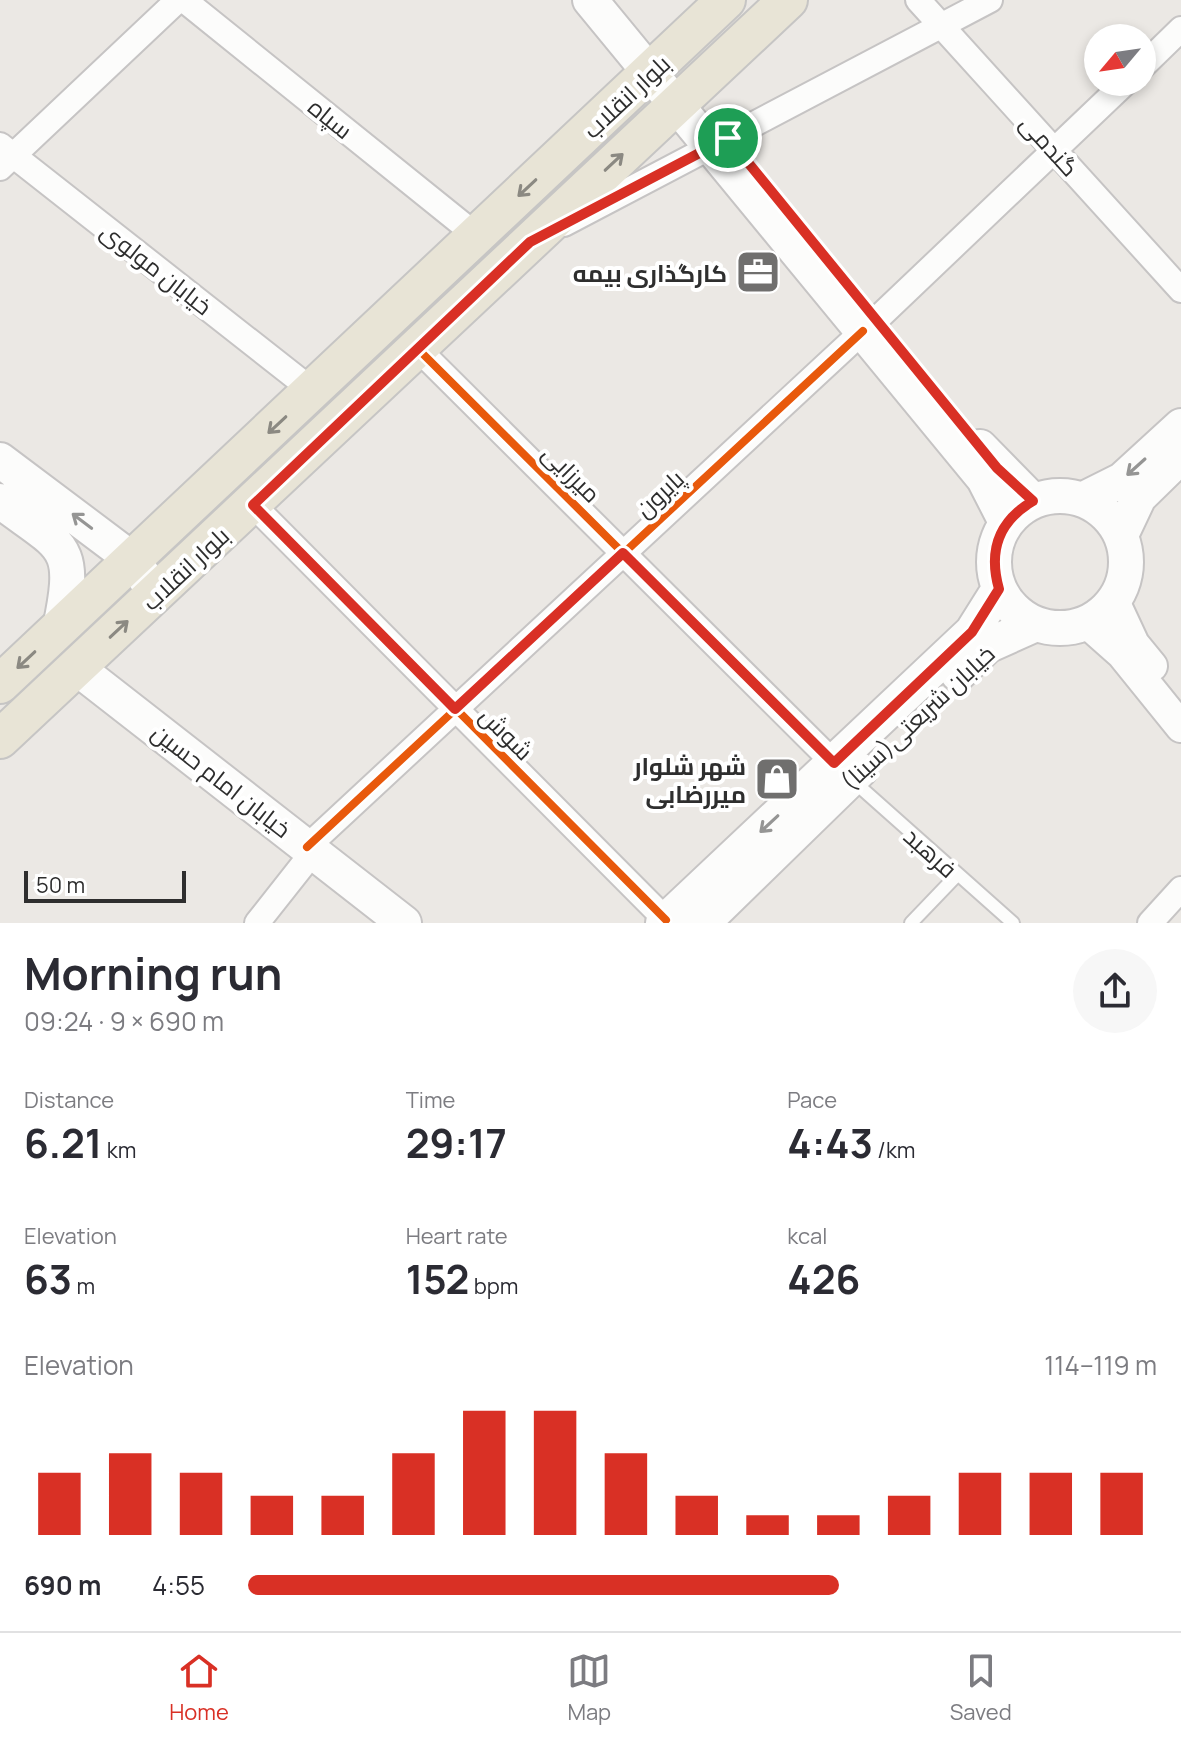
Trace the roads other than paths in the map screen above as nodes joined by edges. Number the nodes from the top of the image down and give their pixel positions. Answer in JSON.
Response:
{"nodes":[{"id":1,"x":181,"y":0,"type":"edge"},
{"id":2,"x":590,"y":0,"type":"edge"},
{"id":3,"x":616,"y":0,"type":"edge"},
{"id":4,"x":726,"y":0,"type":"edge"},
{"id":5,"x":788,"y":0,"type":"edge"},
{"id":6,"x":918,"y":0,"type":"edge"},
{"id":7,"x":990,"y":0,"type":"edge"},
{"id":8,"x":942,"y":27,"type":"junction"},
{"id":9,"x":1181,"y":29,"type":"edge"},
{"id":10,"x":1156,"y":53,"type":"edge"},
{"id":11,"x":656,"y":67,"type":"junction"},
{"id":12,"x":1111,"y":96,"type":"edge"},
{"id":13,"x":683,"y":97,"type":"junction"},
{"id":14,"x":720,"y":142,"type":"junction"},
{"id":15,"x":1054,"y":150,"type":"junction"},
{"id":16,"x":5,"y":156,"type":"edge"},
{"id":17,"x":477,"y":236,"type":"junction"},
{"id":18,"x":530,"y":242,"type":"junction"},
{"id":19,"x":1181,"y":290,"type":"edge"},
{"id":20,"x":870,"y":325,"type":"junction"},
{"id":21,"x":417,"y":348,"type":"junction"},
{"id":22,"x":313,"y":391,"type":"junction"},
{"id":23,"x":1181,"y":426,"type":"edge"},
{"id":24,"x":1181,"y":456,"type":"edge"},
{"id":25,"x":0,"y":460,"type":"edge"},
{"id":26,"x":1084,"y":499,"type":"junction"},
{"id":27,"x":0,"y":501,"type":"edge"},
{"id":28,"x":1033,"y":501,"type":"junction"},
{"id":29,"x":253,"y":505,"type":"junction"},
{"id":30,"x":1006,"y":522,"type":"junction"},
{"id":31,"x":1121,"y":535,"type":"junction"},
{"id":32,"x":623,"y":553,"type":"junction"},
{"id":33,"x":133,"y":560,"type":"junction"},
{"id":34,"x":999,"y":589,"type":"junction"},
{"id":35,"x":156,"y":595,"type":"junction"},
{"id":36,"x":1114,"y":601,"type":"junction"},
{"id":37,"x":1087,"y":623,"type":"junction"},
{"id":38,"x":1036,"y":624,"type":"junction"},
{"id":39,"x":60,"y":628,"type":"junction"},
{"id":40,"x":71,"y":674,"type":"junction"},
{"id":41,"x":0,"y":684,"type":"edge"},
{"id":42,"x":1181,"y":701,"type":"edge"},
{"id":43,"x":455,"y":709,"type":"junction"},
{"id":44,"x":1181,"y":727,"type":"edge"},
{"id":45,"x":0,"y":739,"type":"edge"},
{"id":46,"x":842,"y":771,"type":"junction"},
{"id":47,"x":304,"y":856,"type":"junction"},
{"id":48,"x":957,"y":875,"type":"junction"},
{"id":49,"x":1181,"y":889,"type":"edge"},
{"id":50,"x":665,"y":922,"type":"edge"},
{"id":51,"x":257,"y":923,"type":"edge"},
{"id":52,"x":375,"y":923,"type":"edge"},
{"id":53,"x":404,"y":923,"type":"edge"},
{"id":54,"x":703,"y":923,"type":"edge"},
{"id":55,"x":911,"y":923,"type":"edge"},
{"id":56,"x":1013,"y":923,"type":"edge"},
{"id":57,"x":1150,"y":923,"type":"edge"}],
"edges":[{"from":1,"to":16,"type":"street"},
{"from":1,"to":17,"type":"street","name":"سپاه"},
{"from":2,"to":11,"type":"main road"},
{"from":3,"to":11,"type":"main road"},
{"from":4,"to":11,"type":"main road","name":"بلوار انقلاب"},
{"from":5,"to":13,"type":"main road","name":"بلوار انقلاب"},
{"from":6,"to":8,"type":"street","name":"گندمی"},
{"from":7,"to":8,"type":"street"},
{"from":8,"to":14,"type":"street"},
{"from":8,"to":15,"type":"street","name":"گندمی"},
{"from":9,"to":10,"type":"street"},
{"from":11,"to":13,"type":"main road"},
{"from":11,"to":17,"type":"main road","name":"بلوار انقلاب","one_way":true},
{"from":12,"to":15,"type":"street","name":"پایرون"},
{"from":13,"to":14,"type":"main road"},
{"from":18,"to":13,"type":"main road","name":"بلوار انقلاب","one_way":true},
{"from":14,"to":18,"type":"street"},
{"from":14,"to":20,"type":"main road"},
{"from":15,"to":19,"type":"street","name":"گندمی"},
{"from":15,"to":20,"type":"street","name":"پایرون"},
{"from":16,"to":22,"type":"street","name":"خیابان مولوی"},
{"from":17,"to":22,"type":"main road","name":"بلوار انقلاب"},
{"from":18,"to":21,"type":"main road","name":"بلوار انقلاب"},
{"from":20,"to":28,"type":"main road"},
{"from":20,"to":30,"type":"main road"},
{"from":20,"to":32,"type":"street","name":"پایرون"},
{"from":21,"to":29,"type":"main road","name":"بلوار انقلاب"},
{"from":21,"to":32,"type":"street","name":"میرزایی"},
{"from":22,"to":33,"type":"main road","name":"بلوار انقلاب","one_way":true},
{"from":23,"to":26,"type":"main road","one_way":true},
{"from":24,"to":31,"type":"main road"},
{"from":33,"to":25,"type":"main road","one_way":true},
{"from":26,"to":28,"type":"main road"},
{"from":26,"to":31,"type":"main road"},
{"from":27,"to":39,"type":"main road"},
{"from":28,"to":30,"type":"main road"},
{"from":29,"to":35,"type":"main road","name":"بلوار انقلاب"},
{"from":29,"to":43,"type":"street","name":"شوش"},
{"from":30,"to":34,"type":"main road"},
{"from":31,"to":36,"type":"main road"},
{"from":32,"to":43,"type":"street","name":"پایرون"},
{"from":32,"to":46,"type":"street","name":"میرزایی"},
{"from":33,"to":35,"type":"main road"},
{"from":33,"to":39,"type":"main road","name":"بلوار انقلاب"},
{"from":34,"to":38,"type":"main road"},
{"from":34,"to":46,"type":"main road","name":"خیابان شریعتی(سینا)"},
{"from":40,"to":35,"type":"main road","name":"بلوار انقلاب","one_way":true},
{"from":36,"to":37,"type":"main road"},
{"from":36,"to":42,"type":"street"},
{"from":37,"to":38,"type":"main road"},
{"from":37,"to":44,"type":"street"},
{"from":38,"to":46,"type":"main road","name":"خیابان شریعتی(سینا)"},
{"from":39,"to":41,"type":"main road","name":"بلوار انقلاب","one_way":true},
{"from":40,"to":45,"type":"main road","name":"بلوار انقلاب"},
{"from":40,"to":47,"type":"main road","name":"خیابان امام حسین"},
{"from":43,"to":47,"type":"street","name":"پایرون"},
{"from":43,"to":50,"type":"street","name":"شوش"},
{"from":46,"to":48,"type":"lane","name":"فرهبد"},
{"from":46,"to":50,"type":"main road","name":"خیابان شریعتی(سینا)","one_way":true},
{"from":46,"to":54,"type":"main road","name":"خیابان شریعتی(سینا)"},
{"from":47,"to":51,"type":"street","name":"پایرون"},
{"from":47,"to":52,"type":"main road","name":"خیابان امام حسین"},
{"from":47,"to":53,"type":"main road","name":"خیابان امام حسین"},
{"from":48,"to":55,"type":"lane"},
{"from":48,"to":56,"type":"lane","name":"فرهبد"},
{"from":49,"to":57,"type":"street"}]}
